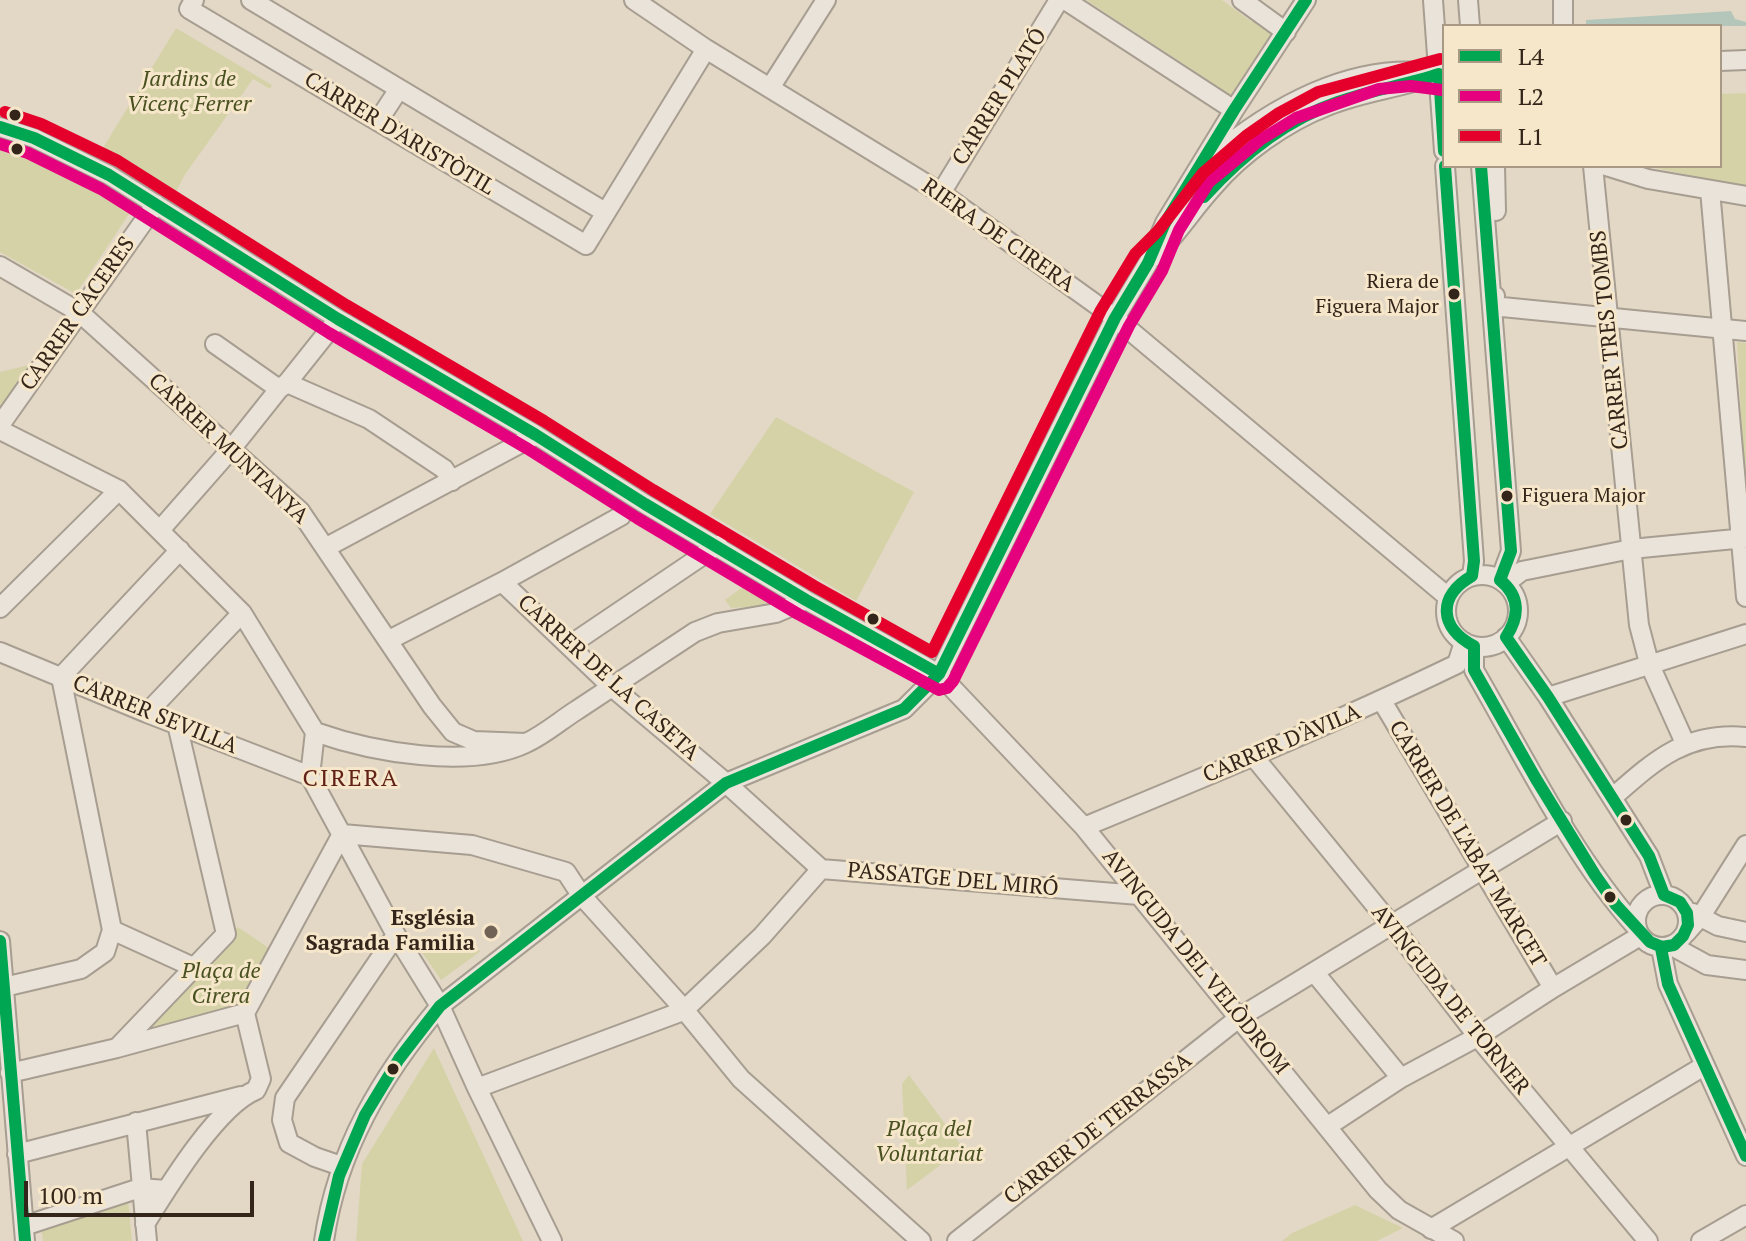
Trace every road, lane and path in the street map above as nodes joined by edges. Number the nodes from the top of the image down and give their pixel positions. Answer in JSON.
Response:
{"nodes":[{"id":1,"x":194,"y":0,"type":"edge"},
{"id":2,"x":251,"y":0,"type":"edge"},
{"id":3,"x":634,"y":0,"type":"edge"},
{"id":4,"x":826,"y":0,"type":"edge"},
{"id":5,"x":1059,"y":0,"type":"edge"},
{"id":6,"x":1065,"y":0,"type":"edge"},
{"id":7,"x":1242,"y":0,"type":"edge"},
{"id":8,"x":1306,"y":0,"type":"edge"},
{"id":9,"x":1433,"y":0,"type":"edge"},
{"id":10,"x":1468,"y":0,"type":"edge"},
{"id":11,"x":1563,"y":0,"type":"edge"},
{"id":12,"x":662,"y":7,"type":"edge"},
{"id":13,"x":1470,"y":24,"type":"edge"},
{"id":14,"x":1563,"y":24,"type":"edge"},
{"id":15,"x":1286,"y":32,"type":"junction"},
{"id":16,"x":706,"y":49,"type":"junction"},
{"id":17,"x":1746,"y":60,"type":"edge"},
{"id":18,"x":1722,"y":61,"type":"edge"},
{"id":19,"x":1441,"y":74,"type":"edge"},
{"id":20,"x":770,"y":88,"type":"junction"},
{"id":21,"x":399,"y":89,"type":"junction"},
{"id":22,"x":1442,"y":100,"type":"edge"},
{"id":23,"x":1234,"y":110,"type":"junction"},
{"id":24,"x":378,"y":121,"type":"junction"},
{"id":25,"x":0,"y":127,"type":"edge"},
{"id":26,"x":1445,"y":168,"type":"edge"},
{"id":27,"x":1481,"y":168,"type":"edge"},
{"id":28,"x":1495,"y":168,"type":"edge"},
{"id":29,"x":1593,"y":168,"type":"edge"},
{"id":30,"x":1612,"y":168,"type":"edge"},
{"id":31,"x":1197,"y":171,"type":"junction"},
{"id":32,"x":1710,"y":190,"type":"junction"},
{"id":33,"x":941,"y":193,"type":"junction"},
{"id":34,"x":1746,"y":196,"type":"edge"},
{"id":35,"x":156,"y":204,"type":"junction"},
{"id":36,"x":605,"y":212,"type":"junction"},
{"id":37,"x":1148,"y":263,"type":"junction"},
{"id":38,"x":0,"y":266,"type":"edge"},
{"id":39,"x":1492,"y":306,"type":"junction"},
{"id":40,"x":79,"y":312,"type":"junction"},
{"id":41,"x":1607,"y":316,"type":"junction"},
{"id":42,"x":1115,"y":318,"type":"junction"},
{"id":43,"x":338,"y":319,"type":"junction"},
{"id":44,"x":1721,"y":327,"type":"junction"},
{"id":45,"x":1746,"y":331,"type":"edge"},
{"id":46,"x":215,"y":344,"type":"dead end"},
{"id":47,"x":283,"y":386,"type":"junction"},
{"id":48,"x":0,"y":428,"type":"edge"},
{"id":49,"x":536,"y":435,"type":"junction"},
{"id":50,"x":232,"y":448,"type":"junction"},
{"id":51,"x":452,"y":481,"type":"junction"},
{"id":52,"x":119,"y":490,"type":"junction"},
{"id":53,"x":621,"y":516,"type":"dead end"},
{"id":54,"x":160,"y":530,"type":"junction"},
{"id":55,"x":1743,"y":538,"type":"edge"},
{"id":56,"x":718,"y":545,"type":"junction"},
{"id":57,"x":325,"y":548,"type":"junction"},
{"id":58,"x":1631,"y":549,"type":"junction"},
{"id":59,"x":180,"y":550,"type":"junction"},
{"id":60,"x":1472,"y":576,"type":"junction"},
{"id":61,"x":502,"y":582,"type":"junction"},
{"id":62,"x":1503,"y":582,"type":"junction"},
{"id":63,"x":1448,"y":597,"type":"junction"},
{"id":64,"x":1746,"y":597,"type":"edge"},
{"id":65,"x":806,"y":600,"type":"junction"},
{"id":66,"x":0,"y":608,"type":"edge"},
{"id":67,"x":242,"y":613,"type":"junction"},
{"id":68,"x":1746,"y":634,"type":"edge"},
{"id":69,"x":1506,"y":637,"type":"junction"},
{"id":70,"x":389,"y":640,"type":"junction"},
{"id":71,"x":1469,"y":644,"type":"junction"},
{"id":72,"x":570,"y":645,"type":"junction"},
{"id":73,"x":0,"y":652,"type":"edge"},
{"id":74,"x":1649,"y":663,"type":"junction"},
{"id":75,"x":939,"y":674,"type":"junction"},
{"id":76,"x":61,"y":677,"type":"junction"},
{"id":77,"x":612,"y":687,"type":"junction"},
{"id":78,"x":1548,"y":697,"type":"junction"},
{"id":79,"x":1382,"y":701,"type":"junction"},
{"id":80,"x":147,"y":713,"type":"junction"},
{"id":81,"x":177,"y":724,"type":"junction"},
{"id":82,"x":315,"y":732,"type":"junction"},
{"id":83,"x":1746,"y":737,"type":"edge"},
{"id":84,"x":526,"y":743,"type":"junction"},
{"id":85,"x":1685,"y":743,"type":"junction"},
{"id":86,"x":1254,"y":757,"type":"junction"},
{"id":87,"x":310,"y":776,"type":"junction"},
{"id":88,"x":726,"y":783,"type":"junction"},
{"id":89,"x":1612,"y":798,"type":"junction"},
{"id":90,"x":1562,"y":821,"type":"junction"},
{"id":91,"x":1084,"y":827,"type":"junction"},
{"id":92,"x":342,"y":834,"type":"junction"},
{"id":93,"x":1746,"y":845,"type":"edge"},
{"id":94,"x":821,"y":869,"type":"junction"},
{"id":95,"x":1481,"y":870,"type":"junction"},
{"id":96,"x":581,"y":895,"type":"junction"},
{"id":97,"x":1139,"y":895,"type":"junction"},
{"id":98,"x":1664,"y":895,"type":"junction"},
{"id":99,"x":1693,"y":913,"type":"junction"},
{"id":100,"x":1390,"y":925,"type":"junction"},
{"id":101,"x":112,"y":930,"type":"junction"},
{"id":102,"x":1638,"y":932,"type":"junction"},
{"id":103,"x":1746,"y":932,"type":"edge"},
{"id":104,"x":396,"y":935,"type":"junction"},
{"id":105,"x":0,"y":941,"type":"edge"},
{"id":106,"x":1673,"y":942,"type":"junction"},
{"id":107,"x":193,"y":967,"type":"junction"},
{"id":108,"x":1746,"y":970,"type":"edge"},
{"id":109,"x":1314,"y":972,"type":"junction"},
{"id":110,"x":4,"y":987,"type":"junction"},
{"id":111,"x":1553,"y":988,"type":"junction"},
{"id":112,"x":440,"y":1006,"type":"junction"},
{"id":113,"x":683,"y":1011,"type":"junction"},
{"id":114,"x":245,"y":1013,"type":"junction"},
{"id":115,"x":1240,"y":1017,"type":"junction"},
{"id":116,"x":1479,"y":1036,"type":"junction"},
{"id":117,"x":117,"y":1048,"type":"junction"},
{"id":118,"x":1704,"y":1066,"type":"junction"},
{"id":119,"x":10,"y":1073,"type":"junction"},
{"id":120,"x":1401,"y":1078,"type":"junction"},
{"id":121,"x":477,"y":1088,"type":"junction"},
{"id":122,"x":248,"y":1093,"type":"junction"},
{"id":123,"x":136,"y":1122,"type":"junction"},
{"id":124,"x":1328,"y":1126,"type":"junction"},
{"id":125,"x":1570,"y":1145,"type":"junction"},
{"id":126,"x":17,"y":1154,"type":"junction"},
{"id":127,"x":1746,"y":1156,"type":"edge"},
{"id":128,"x":341,"y":1166,"type":"junction"},
{"id":129,"x":140,"y":1188,"type":"junction"},
{"id":130,"x":166,"y":1190,"type":"junction"},
{"id":131,"x":1746,"y":1215,"type":"edge"},
{"id":132,"x":1431,"y":1229,"type":"junction"},
{"id":133,"x":146,"y":1232,"type":"edge"},
{"id":134,"x":24,"y":1233,"type":"edge"},
{"id":135,"x":324,"y":1241,"type":"edge"},
{"id":136,"x":552,"y":1241,"type":"edge"},
{"id":137,"x":921,"y":1241,"type":"edge"},
{"id":138,"x":957,"y":1241,"type":"edge"},
{"id":139,"x":1454,"y":1241,"type":"edge"},
{"id":140,"x":1648,"y":1241,"type":"edge"},
{"id":141,"x":1701,"y":1241,"type":"edge"}],
"edges":[{"from":1,"to":24,"type":"street","name":"CARRER D'ARISTÒTIL"},
{"from":2,"to":21,"type":"street","name":"CARRER D'ARISTÒTIL"},
{"from":3,"to":12,"type":"street","name":"RIERA DE CIRERA"},
{"from":4,"to":20,"type":"street"},
{"from":5,"to":33,"type":"street","name":"CARRER PLATÓ"},
{"from":6,"to":23,"type":"street"},
{"from":7,"to":15,"type":"street"},
{"from":8,"to":15,"type":"street"},
{"from":9,"to":19,"type":"street"},
{"from":10,"to":13,"type":"street"},
{"from":11,"to":14,"type":"street"},
{"from":12,"to":16,"type":"street","name":"RIERA DE CIRERA"},
{"from":15,"to":23,"type":"street"},
{"from":16,"to":20,"type":"street","name":"RIERA DE CIRERA"},
{"from":16,"to":36,"type":"street","name":"CARRER D'ARISTÒTIL"},
{"from":17,"to":18,"type":"street"},
{"from":19,"to":22,"type":"street"},
{"from":19,"to":31,"type":"street"},
{"from":19,"to":37,"type":"street"},
{"from":20,"to":33,"type":"street","name":"RIERA DE CIRERA"},
{"from":21,"to":24,"type":"street"},
{"from":21,"to":36,"type":"street","name":"CARRER D'ARISTÒTIL"},
{"from":23,"to":31,"type":"street"},
{"from":24,"to":36,"type":"street","name":"CARRER D'ARISTÒTIL"},
{"from":25,"to":35,"type":"street","name":"AVINGUDA DEL VELÒDROM"},
{"from":26,"to":60,"type":"street"},
{"from":27,"to":39,"type":"street"},
{"from":28,"to":39,"type":"street"},
{"from":29,"to":41,"type":"street","name":"CARRER TRES TOMBS"},
{"from":30,"to":32,"type":"street"},
{"from":31,"to":37,"type":"street"},
{"from":32,"to":34,"type":"street"},
{"from":32,"to":44,"type":"street"},
{"from":33,"to":42,"type":"street","name":"RIERA DE CIRERA"},
{"from":35,"to":40,"type":"street","name":"CARRER CÀCERES"},
{"from":35,"to":43,"type":"street","name":"AVINGUDA DEL VELÒDROM"},
{"from":37,"to":42,"type":"street"},
{"from":38,"to":40,"type":"street","name":"CARRER MUNTANYA"},
{"from":39,"to":41,"type":"street"},
{"from":39,"to":62,"type":"street"},
{"from":40,"to":48,"type":"street","name":"CARRER CÀCERES"},
{"from":40,"to":50,"type":"street","name":"CARRER MUNTANYA"},
{"from":41,"to":44,"type":"street"},
{"from":41,"to":58,"type":"street","name":"CARRER TRES TOMBS"},
{"from":42,"to":63,"type":"street","name":"RIERA DE CIRERA"},
{"from":42,"to":75,"type":"street"},
{"from":43,"to":47,"type":"street"},
{"from":43,"to":49,"type":"street","name":"AVINGUDA DEL VELÒDROM"},
{"from":44,"to":45,"type":"street"},
{"from":44,"to":55,"type":"street"},
{"from":46,"to":47,"type":"street"},
{"from":47,"to":50,"type":"street"},
{"from":47,"to":51,"type":"street"},
{"from":48,"to":52,"type":"street"},
{"from":49,"to":51,"type":"street"},
{"from":49,"to":56,"type":"street","name":"AVINGUDA DEL VELÒDROM"},
{"from":50,"to":54,"type":"street"},
{"from":50,"to":57,"type":"street","name":"CARRER MUNTANYA"},
{"from":51,"to":57,"type":"street"},
{"from":52,"to":54,"type":"street"},
{"from":52,"to":66,"type":"street"},
{"from":53,"to":61,"type":"street"},
{"from":54,"to":59,"type":"street"},
{"from":55,"to":58,"type":"street"},
{"from":55,"to":64,"type":"street"},
{"from":56,"to":65,"type":"street","name":"AVINGUDA DEL VELÒDROM"},
{"from":56,"to":72,"type":"street"},
{"from":57,"to":70,"type":"street","name":"CARRER MUNTANYA"},
{"from":58,"to":62,"type":"street"},
{"from":58,"to":74,"type":"street","name":"CARRER TRES TOMBS"},
{"from":59,"to":67,"type":"street"},
{"from":59,"to":76,"type":"street"},
{"from":60,"to":62,"type":"street"},
{"from":60,"to":63,"type":"street"},
{"from":61,"to":70,"type":"street"},
{"from":61,"to":72,"type":"street","name":"CARRER DE LA CASETA"},
{"from":62,"to":69,"type":"street"},
{"from":63,"to":71,"type":"street"},
{"from":65,"to":75,"type":"street","name":"AVINGUDA DEL VELÒDROM"},
{"from":65,"to":77,"type":"street"},
{"from":67,"to":80,"type":"street"},
{"from":67,"to":82,"type":"street"},
{"from":68,"to":74,"type":"street"},
{"from":69,"to":71,"type":"street"},
{"from":69,"to":78,"type":"street"},
{"from":70,"to":84,"type":"street","name":"CARRER MUNTANYA"},
{"from":71,"to":79,"type":"street","name":"CARRER D'ÀVILA"},
{"from":71,"to":90,"type":"street"},
{"from":72,"to":77,"type":"street","name":"CARRER DE LA CASETA"},
{"from":73,"to":76,"type":"street","name":"CARRER SEVILLA"},
{"from":74,"to":78,"type":"street"},
{"from":74,"to":85,"type":"street","name":"CARRER TRES TOMBS"},
{"from":75,"to":88,"type":"street"},
{"from":75,"to":91,"type":"street","name":"AVINGUDA DEL VELÒDROM"},
{"from":76,"to":80,"type":"street","name":"CARRER SEVILLA"},
{"from":76,"to":101,"type":"street"},
{"from":77,"to":84,"type":"street"},
{"from":77,"to":88,"type":"street","name":"CARRER DE LA CASETA"},
{"from":78,"to":89,"type":"street"},
{"from":79,"to":86,"type":"street","name":"CARRER D'ÀVILA"},
{"from":79,"to":95,"type":"street","name":"CARRER DE L'ABAT MARCET"},
{"from":80,"to":81,"type":"street","name":"CARRER SEVILLA"},
{"from":81,"to":87,"type":"street","name":"CARRER SEVILLA"},
{"from":81,"to":107,"type":"street"},
{"from":82,"to":84,"type":"street"},
{"from":82,"to":87,"type":"street"},
{"from":83,"to":85,"type":"street"},
{"from":85,"to":89,"type":"street"},
{"from":86,"to":91,"type":"street","name":"CARRER D'ÀVILA"},
{"from":86,"to":100,"type":"street","name":"AVINGUDA DE TORNER"},
{"from":87,"to":92,"type":"street"},
{"from":88,"to":94,"type":"street","name":"CARRER DE LA CASETA"},
{"from":88,"to":96,"type":"street"},
{"from":89,"to":98,"type":"street"},
{"from":90,"to":95,"type":"street","name":"CARRER DE TERRASSA"},
{"from":90,"to":102,"type":"street"},
{"from":91,"to":97,"type":"street","name":"AVINGUDA DEL VELÒDROM"},
{"from":92,"to":96,"type":"street"},
{"from":92,"to":104,"type":"street"},
{"from":92,"to":114,"type":"street"},
{"from":93,"to":99,"type":"street"},
{"from":94,"to":97,"type":"street","name":"PASSATGE DEL MIRÓ"},
{"from":94,"to":113,"type":"street","name":"PASSATGE DEL MIRÓ"},
{"from":95,"to":100,"type":"street","name":"CARRER DE TERRASSA"},
{"from":95,"to":111,"type":"street","name":"CARRER DE L'ABAT MARCET"},
{"from":96,"to":112,"type":"street"},
{"from":96,"to":113,"type":"street"},
{"from":97,"to":115,"type":"street","name":"AVINGUDA DEL VELÒDROM"},
{"from":98,"to":99,"type":"street"},
{"from":98,"to":102,"type":"street"},
{"from":99,"to":103,"type":"street"},
{"from":99,"to":106,"type":"street"},
{"from":100,"to":109,"type":"street","name":"CARRER DE TERRASSA"},
{"from":100,"to":116,"type":"street","name":"AVINGUDA DE TORNER"},
{"from":101,"to":107,"type":"street"},
{"from":101,"to":110,"type":"street"},
{"from":102,"to":106,"type":"street"},
{"from":102,"to":111,"type":"street"},
{"from":104,"to":112,"type":"street"},
{"from":104,"to":128,"type":"street"},
{"from":105,"to":110,"type":"street"},
{"from":106,"to":108,"type":"street"},
{"from":106,"to":118,"type":"street"},
{"from":107,"to":117,"type":"street"},
{"from":109,"to":115,"type":"street","name":"CARRER DE TERRASSA"},
{"from":109,"to":120,"type":"street"},
{"from":110,"to":119,"type":"street"},
{"from":111,"to":116,"type":"street"},
{"from":112,"to":121,"type":"street"},
{"from":112,"to":128,"type":"street"},
{"from":113,"to":121,"type":"street"},
{"from":113,"to":137,"type":"street"},
{"from":114,"to":117,"type":"street"},
{"from":114,"to":122,"type":"street"},
{"from":115,"to":124,"type":"street","name":"AVINGUDA DEL VELÒDROM"},
{"from":115,"to":138,"type":"street","name":"CARRER DE TERRASSA"},
{"from":116,"to":120,"type":"street"},
{"from":116,"to":125,"type":"street","name":"AVINGUDA DE TORNER"},
{"from":117,"to":119,"type":"street"},
{"from":118,"to":125,"type":"street"},
{"from":118,"to":127,"type":"street"},
{"from":119,"to":126,"type":"street"},
{"from":120,"to":124,"type":"street"},
{"from":121,"to":136,"type":"street"},
{"from":122,"to":123,"type":"street"},
{"from":122,"to":130,"type":"street"},
{"from":123,"to":126,"type":"street"},
{"from":123,"to":129,"type":"street"},
{"from":124,"to":132,"type":"street","name":"AVINGUDA DEL VELÒDROM"},
{"from":125,"to":132,"type":"street"},
{"from":125,"to":140,"type":"street","name":"AVINGUDA DE TORNER"},
{"from":126,"to":134,"type":"street"},
{"from":128,"to":135,"type":"street"},
{"from":129,"to":130,"type":"street"},
{"from":129,"to":133,"type":"street"},
{"from":129,"to":134,"type":"street"},
{"from":130,"to":133,"type":"street"},
{"from":131,"to":141,"type":"street"},
{"from":132,"to":139,"type":"street","name":"AVINGUDA DEL VELÒDROM"}]}
